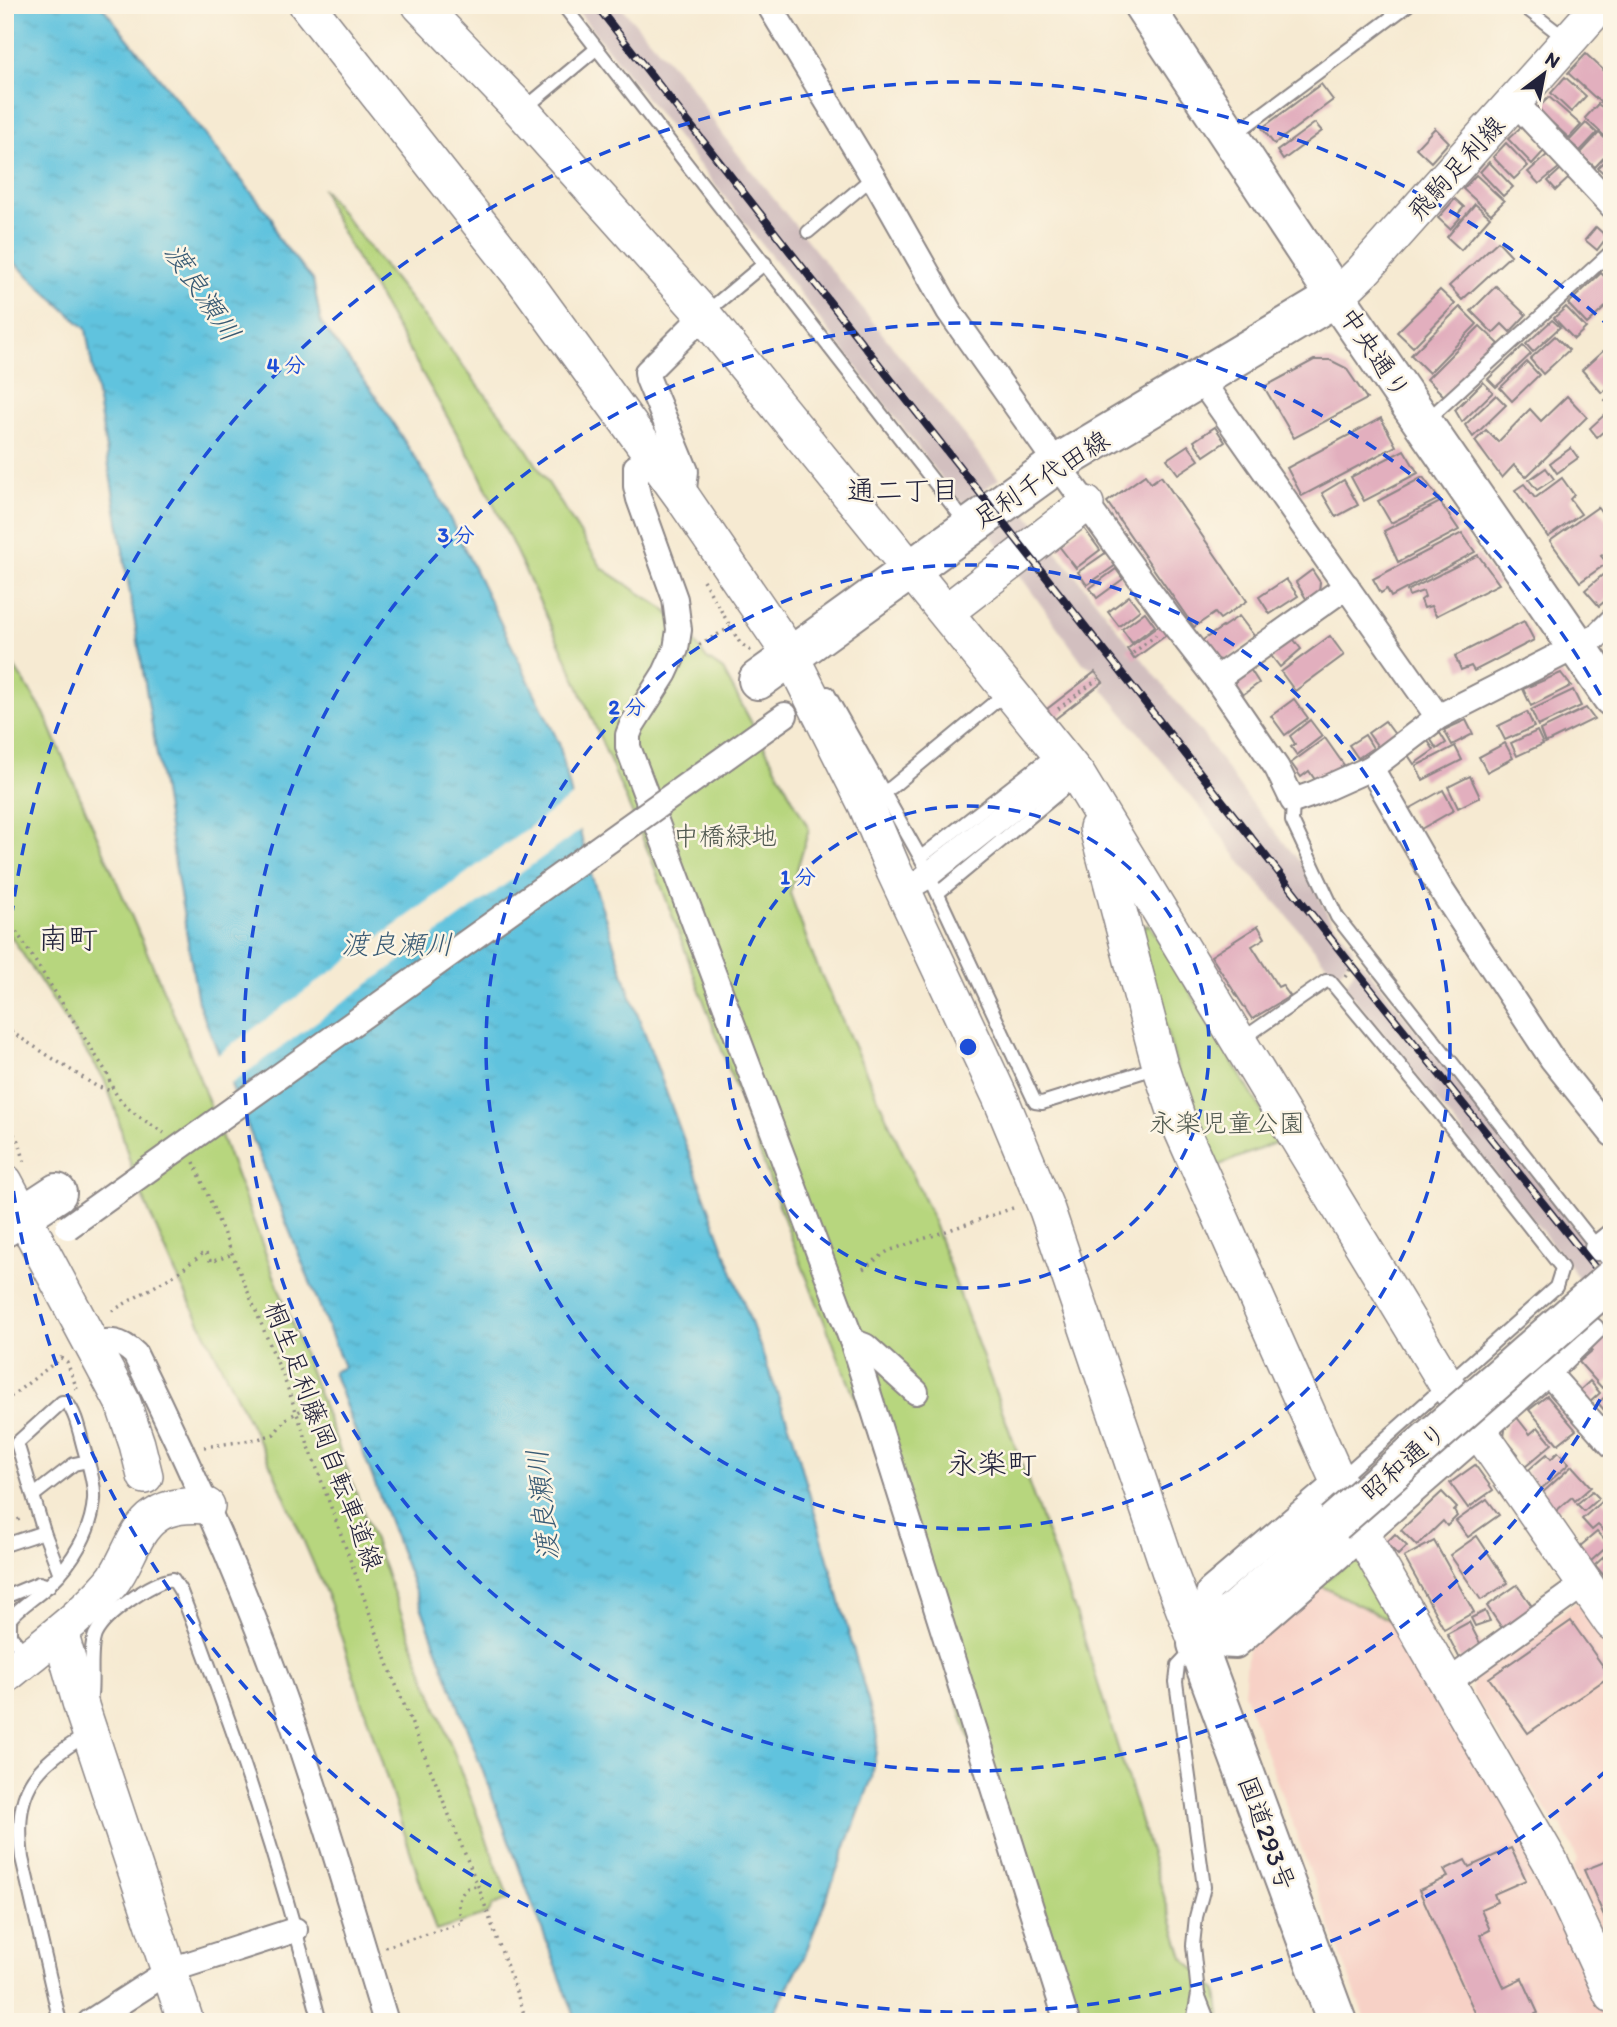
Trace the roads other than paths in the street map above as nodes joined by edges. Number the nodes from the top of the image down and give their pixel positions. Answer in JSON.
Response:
{"nodes":[{"id":1,"x":307,"y":5,"type":"edge"},
{"id":2,"x":420,"y":5,"type":"edge"},
{"id":3,"x":563,"y":5,"type":"edge"},
{"id":4,"x":1143,"y":5,"type":"edge"},
{"id":5,"x":1408,"y":5,"type":"edge"},
{"id":6,"x":1522,"y":5,"type":"edge"},
{"id":7,"x":1600,"y":5,"type":"edge"},
{"id":8,"x":780,"y":9,"type":"edge"},
{"id":9,"x":1568,"y":41,"type":"junction"},
{"id":10,"x":596,"y":48,"type":"junction"},
{"id":11,"x":1515,"y":102,"type":"junction"},
{"id":12,"x":522,"y":111,"type":"junction"},
{"id":13,"x":1231,"y":138,"type":"junction"},
{"id":14,"x":873,"y":177,"type":"junction"},
{"id":15,"x":1612,"y":206,"type":"edge"},
{"id":16,"x":808,"y":232,"type":"dead end"},
{"id":17,"x":1612,"y":251,"type":"edge"},
{"id":18,"x":765,"y":262,"type":"junction"},
{"id":19,"x":1336,"y":297,"type":"junction"},
{"id":20,"x":704,"y":315,"type":"junction"},
{"id":21,"x":1200,"y":379,"type":"junction"},
{"id":22,"x":1424,"y":424,"type":"junction"},
{"id":23,"x":1057,"y":464,"type":"junction"},
{"id":24,"x":636,"y":467,"type":"dead end"},
{"id":25,"x":682,"y":499,"type":"junction"},
{"id":26,"x":1086,"y":504,"type":"junction"},
{"id":27,"x":969,"y":526,"type":"junction"},
{"id":28,"x":911,"y":570,"type":"junction"},
{"id":29,"x":1347,"y":586,"type":"junction"},
{"id":30,"x":946,"y":612,"type":"junction"},
{"id":31,"x":1612,"y":621,"type":"edge"},
{"id":32,"x":1575,"y":646,"type":"junction"},
{"id":33,"x":809,"y":670,"type":"junction"},
{"id":34,"x":1216,"y":679,"type":"junction"},
{"id":35,"x":758,"y":680,"type":"dead end"},
{"id":36,"x":1009,"y":690,"type":"junction"},
{"id":37,"x":1612,"y":697,"type":"edge"},
{"id":38,"x":1437,"y":717,"type":"junction"},
{"id":39,"x":776,"y":721,"type":"dead end"},
{"id":40,"x":1068,"y":764,"type":"junction"},
{"id":41,"x":1371,"y":768,"type":"junction"},
{"id":42,"x":884,"y":791,"type":"junction"},
{"id":43,"x":1293,"y":800,"type":"junction"},
{"id":44,"x":1098,"y":808,"type":"junction"},
{"id":45,"x":924,"y":878,"type":"junction"},
{"id":46,"x":1154,"y":899,"type":"junction"},
{"id":47,"x":1121,"y":914,"type":"junction"},
{"id":48,"x":1239,"y":1042,"type":"junction"},
{"id":49,"x":1160,"y":1066,"type":"junction"},
{"id":50,"x":1612,"y":1134,"type":"edge"},
{"id":51,"x":39,"y":1194,"type":"edge"},
{"id":52,"x":25,"y":1228,"type":"edge"},
{"id":53,"x":1608,"y":1257,"type":"edge"},
{"id":54,"x":1592,"y":1330,"type":"dead end"},
{"id":55,"x":852,"y":1341,"type":"junction"},
{"id":56,"x":91,"y":1344,"type":"junction"},
{"id":57,"x":1548,"y":1373,"type":"junction"},
{"id":58,"x":1447,"y":1385,"type":"junction"},
{"id":59,"x":916,"y":1392,"type":"dead end"},
{"id":60,"x":1481,"y":1433,"type":"junction"},
{"id":61,"x":1612,"y":1445,"type":"edge"},
{"id":62,"x":88,"y":1461,"type":"junction"},
{"id":63,"x":145,"y":1476,"type":"dead end"},
{"id":64,"x":1337,"y":1482,"type":"junction"},
{"id":65,"x":34,"y":1495,"type":"junction"},
{"id":66,"x":207,"y":1506,"type":"junction"},
{"id":67,"x":1348,"y":1529,"type":"junction"},
{"id":68,"x":44,"y":1532,"type":"junction"},
{"id":69,"x":5,"y":1545,"type":"edge"},
{"id":70,"x":60,"y":1574,"type":"junction"},
{"id":71,"x":1584,"y":1584,"type":"junction"},
{"id":72,"x":49,"y":1586,"type":"junction"},
{"id":73,"x":5,"y":1597,"type":"edge"},
{"id":74,"x":1612,"y":1623,"type":"edge"},
{"id":75,"x":60,"y":1632,"type":"junction"},
{"id":76,"x":1197,"y":1644,"type":"junction"},
{"id":77,"x":12,"y":1669,"type":"edge"},
{"id":78,"x":1447,"y":1683,"type":"junction"},
{"id":79,"x":86,"y":1721,"type":"junction"},
{"id":80,"x":295,"y":1930,"type":"junction"},
{"id":81,"x":170,"y":1973,"type":"junction"},
{"id":82,"x":1198,"y":1994,"type":"junction"},
{"id":83,"x":1612,"y":1995,"type":"edge"},
{"id":84,"x":60,"y":2022,"type":"edge"},
{"id":85,"x":90,"y":2022,"type":"edge"},
{"id":86,"x":186,"y":2022,"type":"edge"},
{"id":87,"x":320,"y":2022,"type":"edge"},
{"id":88,"x":386,"y":2022,"type":"edge"},
{"id":89,"x":1067,"y":2022,"type":"edge"},
{"id":90,"x":1193,"y":2022,"type":"edge"},
{"id":91,"x":1209,"y":2022,"type":"edge"},
{"id":92,"x":1337,"y":2022,"type":"edge"}],
"edges":[{"from":1,"to":25,"type":"street"},
{"from":2,"to":12,"type":"street"},
{"from":3,"to":10,"type":"lane"},
{"from":4,"to":13,"type":"main road","name":"中央通り"},
{"from":5,"to":13,"type":"lane"},
{"from":6,"to":9,"type":"lane"},
{"from":7,"to":9,"type":"street","name":"飛駒足利線"},
{"from":8,"to":14,"type":"street"},
{"from":9,"to":11,"type":"street","name":"飛駒足利線"},
{"from":10,"to":12,"type":"lane"},
{"from":10,"to":18,"type":"lane"},
{"from":11,"to":15,"type":"street"},
{"from":11,"to":19,"type":"street","name":"飛駒足利線"},
{"from":12,"to":20,"type":"street"},
{"from":13,"to":19,"type":"main road","name":"中央通り"},
{"from":14,"to":16,"type":"lane"},
{"from":14,"to":23,"type":"street"},
{"from":17,"to":22,"type":"lane"},
{"from":18,"to":20,"type":"lane"},
{"from":18,"to":27,"type":"lane"},
{"from":19,"to":21,"type":"main road","name":"足利千代田線"},
{"from":19,"to":22,"type":"main road","name":"中央通り"},
{"from":20,"to":25,"type":"street"},
{"from":20,"to":28,"type":"street"},
{"from":21,"to":23,"type":"main road","name":"足利千代田線"},
{"from":21,"to":29,"type":"street"},
{"from":22,"to":32,"type":"main road","name":"中央通り"},
{"from":23,"to":26,"type":"street"},
{"from":23,"to":27,"type":"main road","name":"足利千代田線"},
{"from":24,"to":55,"type":"street"},
{"from":25,"to":33,"type":"street"},
{"from":26,"to":30,"type":"street"},
{"from":26,"to":34,"type":"street"},
{"from":27,"to":28,"type":"main road","name":"足利千代田線"},
{"from":28,"to":30,"type":"street"},
{"from":28,"to":33,"type":"main road","name":"足利千代田線"},
{"from":29,"to":34,"type":"street"},
{"from":29,"to":38,"type":"street"},
{"from":30,"to":36,"type":"street"},
{"from":31,"to":32,"type":"street"},
{"from":32,"to":37,"type":"main road","name":"中央通り"},
{"from":32,"to":38,"type":"street"},
{"from":33,"to":35,"type":"main road","name":"足利千代田線"},
{"from":33,"to":42,"type":"lane"},
{"from":33,"to":45,"type":"street"},
{"from":34,"to":43,"type":"street"},
{"from":36,"to":40,"type":"street"},
{"from":36,"to":42,"type":"lane"},
{"from":38,"to":41,"type":"street"},
{"from":39,"to":51,"type":"street","bridge":true},
{"from":40,"to":44,"type":"street"},
{"from":40,"to":45,"type":"lane"},
{"from":40,"to":45,"type":"street"},
{"from":40,"to":45,"type":"lane"},
{"from":41,"to":43,"type":"street"},
{"from":41,"to":50,"type":"street"},
{"from":42,"to":45,"type":"lane"},
{"from":43,"to":53,"type":"lane"},
{"from":44,"to":46,"type":"street"},
{"from":44,"to":47,"type":"street"},
{"from":45,"to":49,"type":"lane"},
{"from":45,"to":76,"type":"street"},
{"from":46,"to":47,"type":"street"},
{"from":46,"to":48,"type":"street"},
{"from":47,"to":49,"type":"street"},
{"from":48,"to":58,"type":"street"},
{"from":48,"to":58,"type":"lane"},
{"from":49,"to":64,"type":"street"},
{"from":51,"to":52,"type":"main road"},
{"from":52,"to":56,"type":"street"},
{"from":53,"to":67,"type":"main road","name":"昭和通り","bridge":true},
{"from":54,"to":57,"type":"street"},
{"from":55,"to":59,"type":"street"},
{"from":55,"to":89,"type":"street"},
{"from":56,"to":63,"type":"street"},
{"from":56,"to":66,"type":"street"},
{"from":57,"to":60,"type":"street"},
{"from":57,"to":61,"type":"street"},
{"from":58,"to":60,"type":"street"},
{"from":58,"to":64,"type":"lane"},
{"from":60,"to":67,"type":"street"},
{"from":60,"to":71,"type":"street"},
{"from":62,"to":65,"type":"lane"},
{"from":62,"to":65,"type":"lane"},
{"from":62,"to":70,"type":"lane"},
{"from":64,"to":67,"type":"street"},
{"from":64,"to":76,"type":"street"},
{"from":65,"to":68,"type":"lane"},
{"from":66,"to":75,"type":"street"},
{"from":66,"to":88,"type":"street"},
{"from":67,"to":76,"type":"main road","name":"昭和通り"},
{"from":67,"to":78,"type":"street"},
{"from":68,"to":69,"type":"lane"},
{"from":68,"to":70,"type":"lane"},
{"from":70,"to":72,"type":"lane"},
{"from":71,"to":74,"type":"street"},
{"from":71,"to":78,"type":"street"},
{"from":72,"to":73,"type":"lane"},
{"from":72,"to":77,"type":"lane"},
{"from":75,"to":77,"type":"street"},
{"from":75,"to":79,"type":"street"},
{"from":76,"to":82,"type":"lane"},
{"from":76,"to":92,"type":"main road","name":"国道293号"},
{"from":78,"to":83,"type":"street"},
{"from":79,"to":80,"type":"lane"},
{"from":79,"to":81,"type":"street"},
{"from":79,"to":84,"type":"lane"},
{"from":80,"to":81,"type":"street"},
{"from":80,"to":87,"type":"lane"},
{"from":81,"to":85,"type":"street"},
{"from":81,"to":86,"type":"street"},
{"from":82,"to":90,"type":"lane"},
{"from":82,"to":91,"type":"lane"}]}
